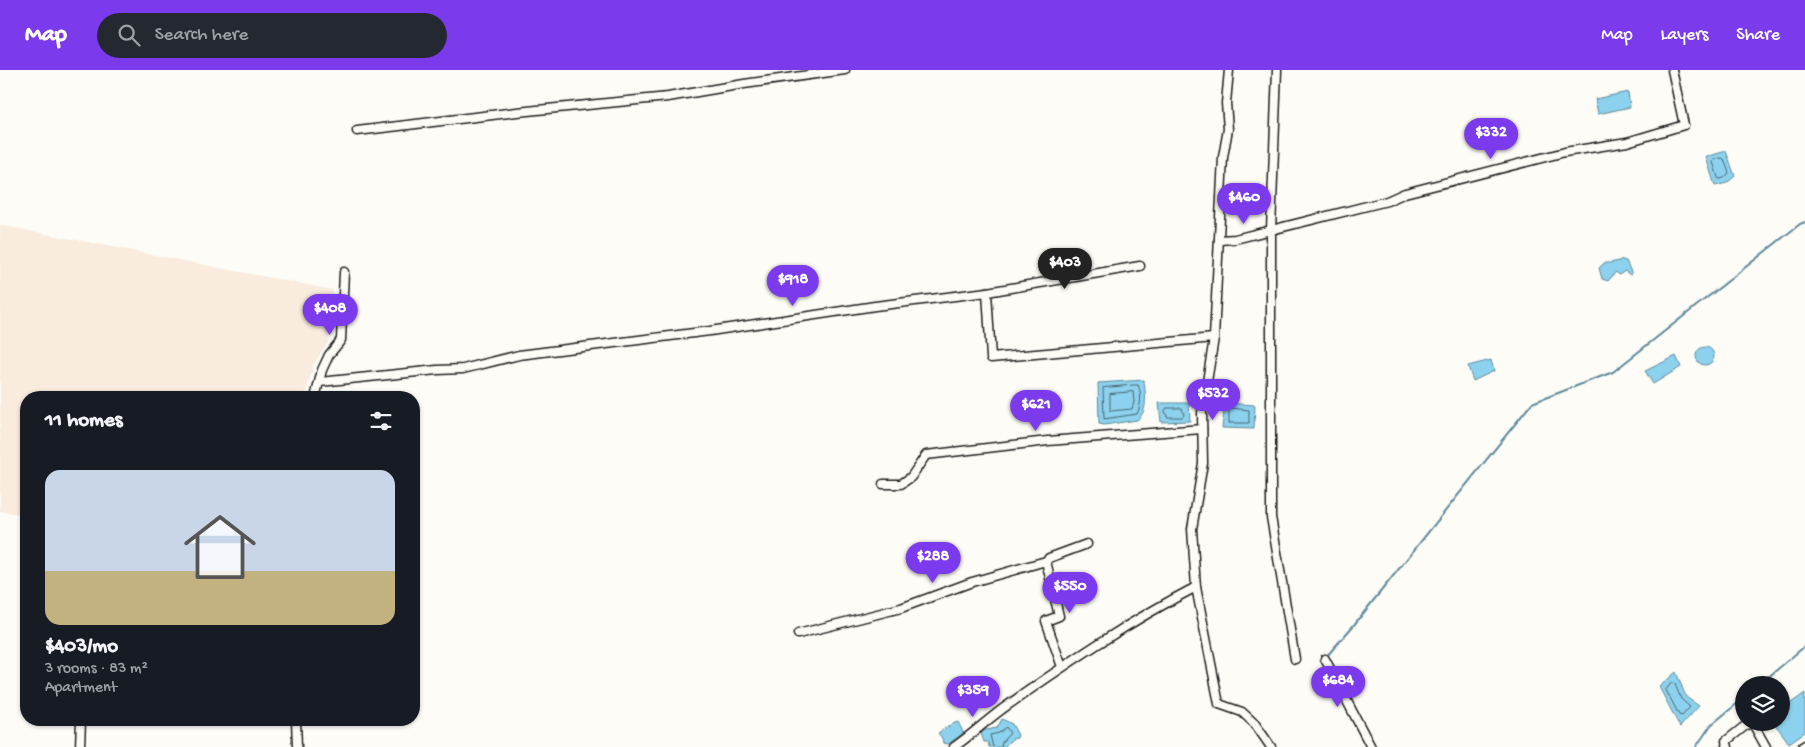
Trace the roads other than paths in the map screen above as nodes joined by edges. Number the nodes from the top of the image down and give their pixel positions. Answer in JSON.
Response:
{"nodes":[{"id":1,"x":844,"y":70,"type":"edge"},
{"id":2,"x":1229,"y":70,"type":"edge"},
{"id":3,"x":1277,"y":70,"type":"edge"},
{"id":4,"x":1672,"y":70,"type":"edge"},
{"id":5,"x":356,"y":131,"type":"dead end"},
{"id":6,"x":1271,"y":230,"type":"junction"},
{"id":7,"x":1219,"y":240,"type":"junction"},
{"id":8,"x":1140,"y":266,"type":"dead end"},
{"id":9,"x":344,"y":272,"type":"dead end"},
{"id":10,"x":987,"y":292,"type":"junction"},
{"id":11,"x":1214,"y":338,"type":"junction"},
{"id":12,"x":320,"y":382,"type":"junction"},
{"id":13,"x":317,"y":391,"type":"edge"},
{"id":14,"x":1202,"y":429,"type":"junction"},
{"id":15,"x":883,"y":484,"type":"dead end"},
{"id":16,"x":1087,"y":544,"type":"dead end"},
{"id":17,"x":1046,"y":561,"type":"junction"},
{"id":18,"x":1196,"y":586,"type":"junction"},
{"id":19,"x":798,"y":634,"type":"dead end"},
{"id":20,"x":1295,"y":659,"type":"dead end"},
{"id":21,"x":1324,"y":659,"type":"dead end"},
{"id":22,"x":1062,"y":667,"type":"junction"},
{"id":23,"x":80,"y":726,"type":"edge"},
{"id":24,"x":296,"y":726,"type":"edge"},
{"id":25,"x":1739,"y":731,"type":"edge"},
{"id":26,"x":1756,"y":731,"type":"edge"},
{"id":27,"x":80,"y":747,"type":"edge"},
{"id":28,"x":297,"y":747,"type":"edge"},
{"id":29,"x":954,"y":747,"type":"edge"},
{"id":30,"x":1271,"y":747,"type":"edge"},
{"id":31,"x":1371,"y":747,"type":"edge"},
{"id":32,"x":1728,"y":747,"type":"edge"},
{"id":33,"x":1766,"y":747,"type":"edge"}],
"edges":[{"from":1,"to":5,"type":"street"},
{"from":2,"to":7,"type":"street"},
{"from":3,"to":6,"type":"street"},
{"from":4,"to":6,"type":"street"},
{"from":6,"to":7,"type":"street"},
{"from":6,"to":20,"type":"street"},
{"from":7,"to":11,"type":"street"},
{"from":8,"to":10,"type":"street"},
{"from":9,"to":12,"type":"street"},
{"from":10,"to":11,"type":"street"},
{"from":10,"to":12,"type":"street"},
{"from":11,"to":14,"type":"street"},
{"from":12,"to":13,"type":"street"},
{"from":14,"to":15,"type":"street"},
{"from":14,"to":18,"type":"street"},
{"from":16,"to":17,"type":"street"},
{"from":17,"to":19,"type":"street"},
{"from":17,"to":22,"type":"street"},
{"from":18,"to":22,"type":"street"},
{"from":18,"to":30,"type":"street"},
{"from":21,"to":31,"type":"street"},
{"from":22,"to":29,"type":"street"},
{"from":23,"to":27,"type":"street"},
{"from":24,"to":28,"type":"street"},
{"from":25,"to":32,"type":"street"},
{"from":26,"to":33,"type":"street"}]}
